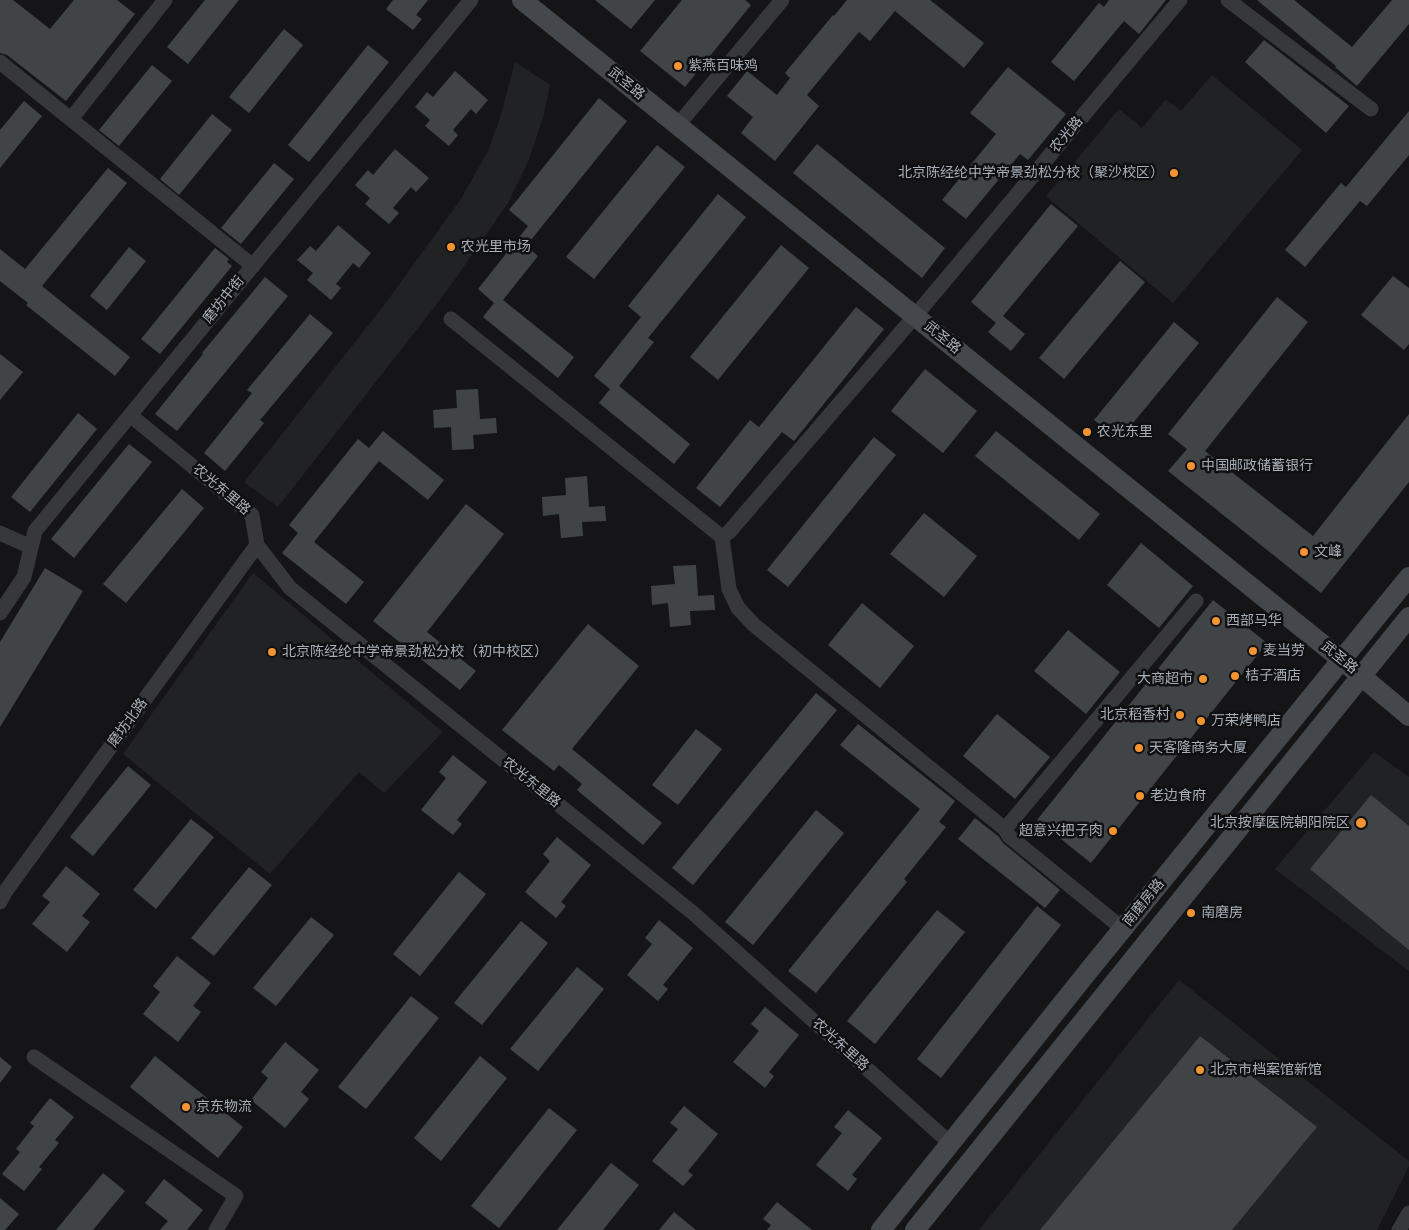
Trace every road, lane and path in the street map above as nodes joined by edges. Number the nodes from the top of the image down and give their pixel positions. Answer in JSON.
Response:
{"nodes":[{"id":1,"x":165,"y":0,"type":"edge"},
{"id":2,"x":471,"y":0,"type":"edge"},
{"id":3,"x":522,"y":0,"type":"edge"},
{"id":4,"x":782,"y":0,"type":"edge"},
{"id":5,"x":1180,"y":0,"type":"edge"},
{"id":6,"x":1228,"y":0,"type":"edge"},
{"id":7,"x":0,"y":62,"type":"edge"},
{"id":8,"x":1371,"y":109,"type":"dead end"},
{"id":9,"x":70,"y":119,"type":"junction"},
{"id":10,"x":678,"y":125,"type":"junction"},
{"id":11,"x":253,"y":266,"type":"junction"},
{"id":12,"x":915,"y":316,"type":"junction"},
{"id":13,"x":451,"y":319,"type":"dead end"},
{"id":14,"x":130,"y":415,"type":"junction"},
{"id":15,"x":0,"y":533,"type":"edge"},
{"id":16,"x":722,"y":536,"type":"junction"},
{"id":17,"x":257,"y":545,"type":"junction"},
{"id":18,"x":31,"y":546,"type":"junction"},
{"id":19,"x":1409,"y":577,"type":"edge"},
{"id":20,"x":1196,"y":600,"type":"dead end"},
{"id":21,"x":0,"y":613,"type":"edge"},
{"id":22,"x":1409,"y":617,"type":"edge"},
{"id":23,"x":1342,"y":660,"type":"junction"},
{"id":24,"x":1361,"y":676,"type":"junction"},
{"id":25,"x":1409,"y":716,"type":"edge"},
{"id":26,"x":1005,"y":829,"type":"junction"},
{"id":27,"x":0,"y":902,"type":"edge"},
{"id":28,"x":1123,"y":929,"type":"junction"},
{"id":29,"x":34,"y":1057,"type":"dead end"},
{"id":30,"x":950,"y":1143,"type":"junction"},
{"id":31,"x":1409,"y":1213,"type":"edge"},
{"id":32,"x":216,"y":1230,"type":"edge"},
{"id":33,"x":880,"y":1230,"type":"edge"},
{"id":34,"x":915,"y":1230,"type":"edge"},
{"id":35,"x":1398,"y":1230,"type":"edge"}],
"edges":[{"from":1,"to":9,"type":"street"},
{"from":2,"to":11,"type":"street","name":"磨坊中街"},
{"from":3,"to":10,"type":"main road","name":"武圣路"},
{"from":4,"to":10,"type":"street"},
{"from":5,"to":12,"type":"street","name":"农光路"},
{"from":6,"to":8,"type":"street"},
{"from":7,"to":9,"type":"street"},
{"from":9,"to":11,"type":"street"},
{"from":10,"to":12,"type":"main road","name":"武圣路"},
{"from":11,"to":14,"type":"street","name":"磨坊中街"},
{"from":12,"to":16,"type":"street","name":"农光路"},
{"from":12,"to":23,"type":"main road","name":"武圣路"},
{"from":13,"to":16,"type":"street"},
{"from":14,"to":17,"type":"street","name":"农光东里路"},
{"from":14,"to":18,"type":"street","name":"磨坊中街"},
{"from":15,"to":18,"type":"street"},
{"from":16,"to":26,"type":"street"},
{"from":17,"to":27,"type":"street","name":"磨坊北路"},
{"from":17,"to":30,"type":"street","name":"农光东里路"},
{"from":18,"to":21,"type":"street","name":"磨坊中街"},
{"from":19,"to":23,"type":"main road","name":"南磨房路"},
{"from":20,"to":26,"type":"street"},
{"from":22,"to":24,"type":"main road","name":"南磨房路"},
{"from":23,"to":24,"type":"main road","name":"武圣路"},
{"from":23,"to":28,"type":"main road","name":"南磨房路"},
{"from":24,"to":25,"type":"main road","name":"武圣路"},
{"from":24,"to":34,"type":"main road","name":"南磨房路"},
{"from":26,"to":28,"type":"street"},
{"from":28,"to":30,"type":"main road","name":"南磨房路"},
{"from":29,"to":32,"type":"street"},
{"from":30,"to":33,"type":"main road","name":"南磨房路"},
{"from":31,"to":35,"type":"street"}]}
